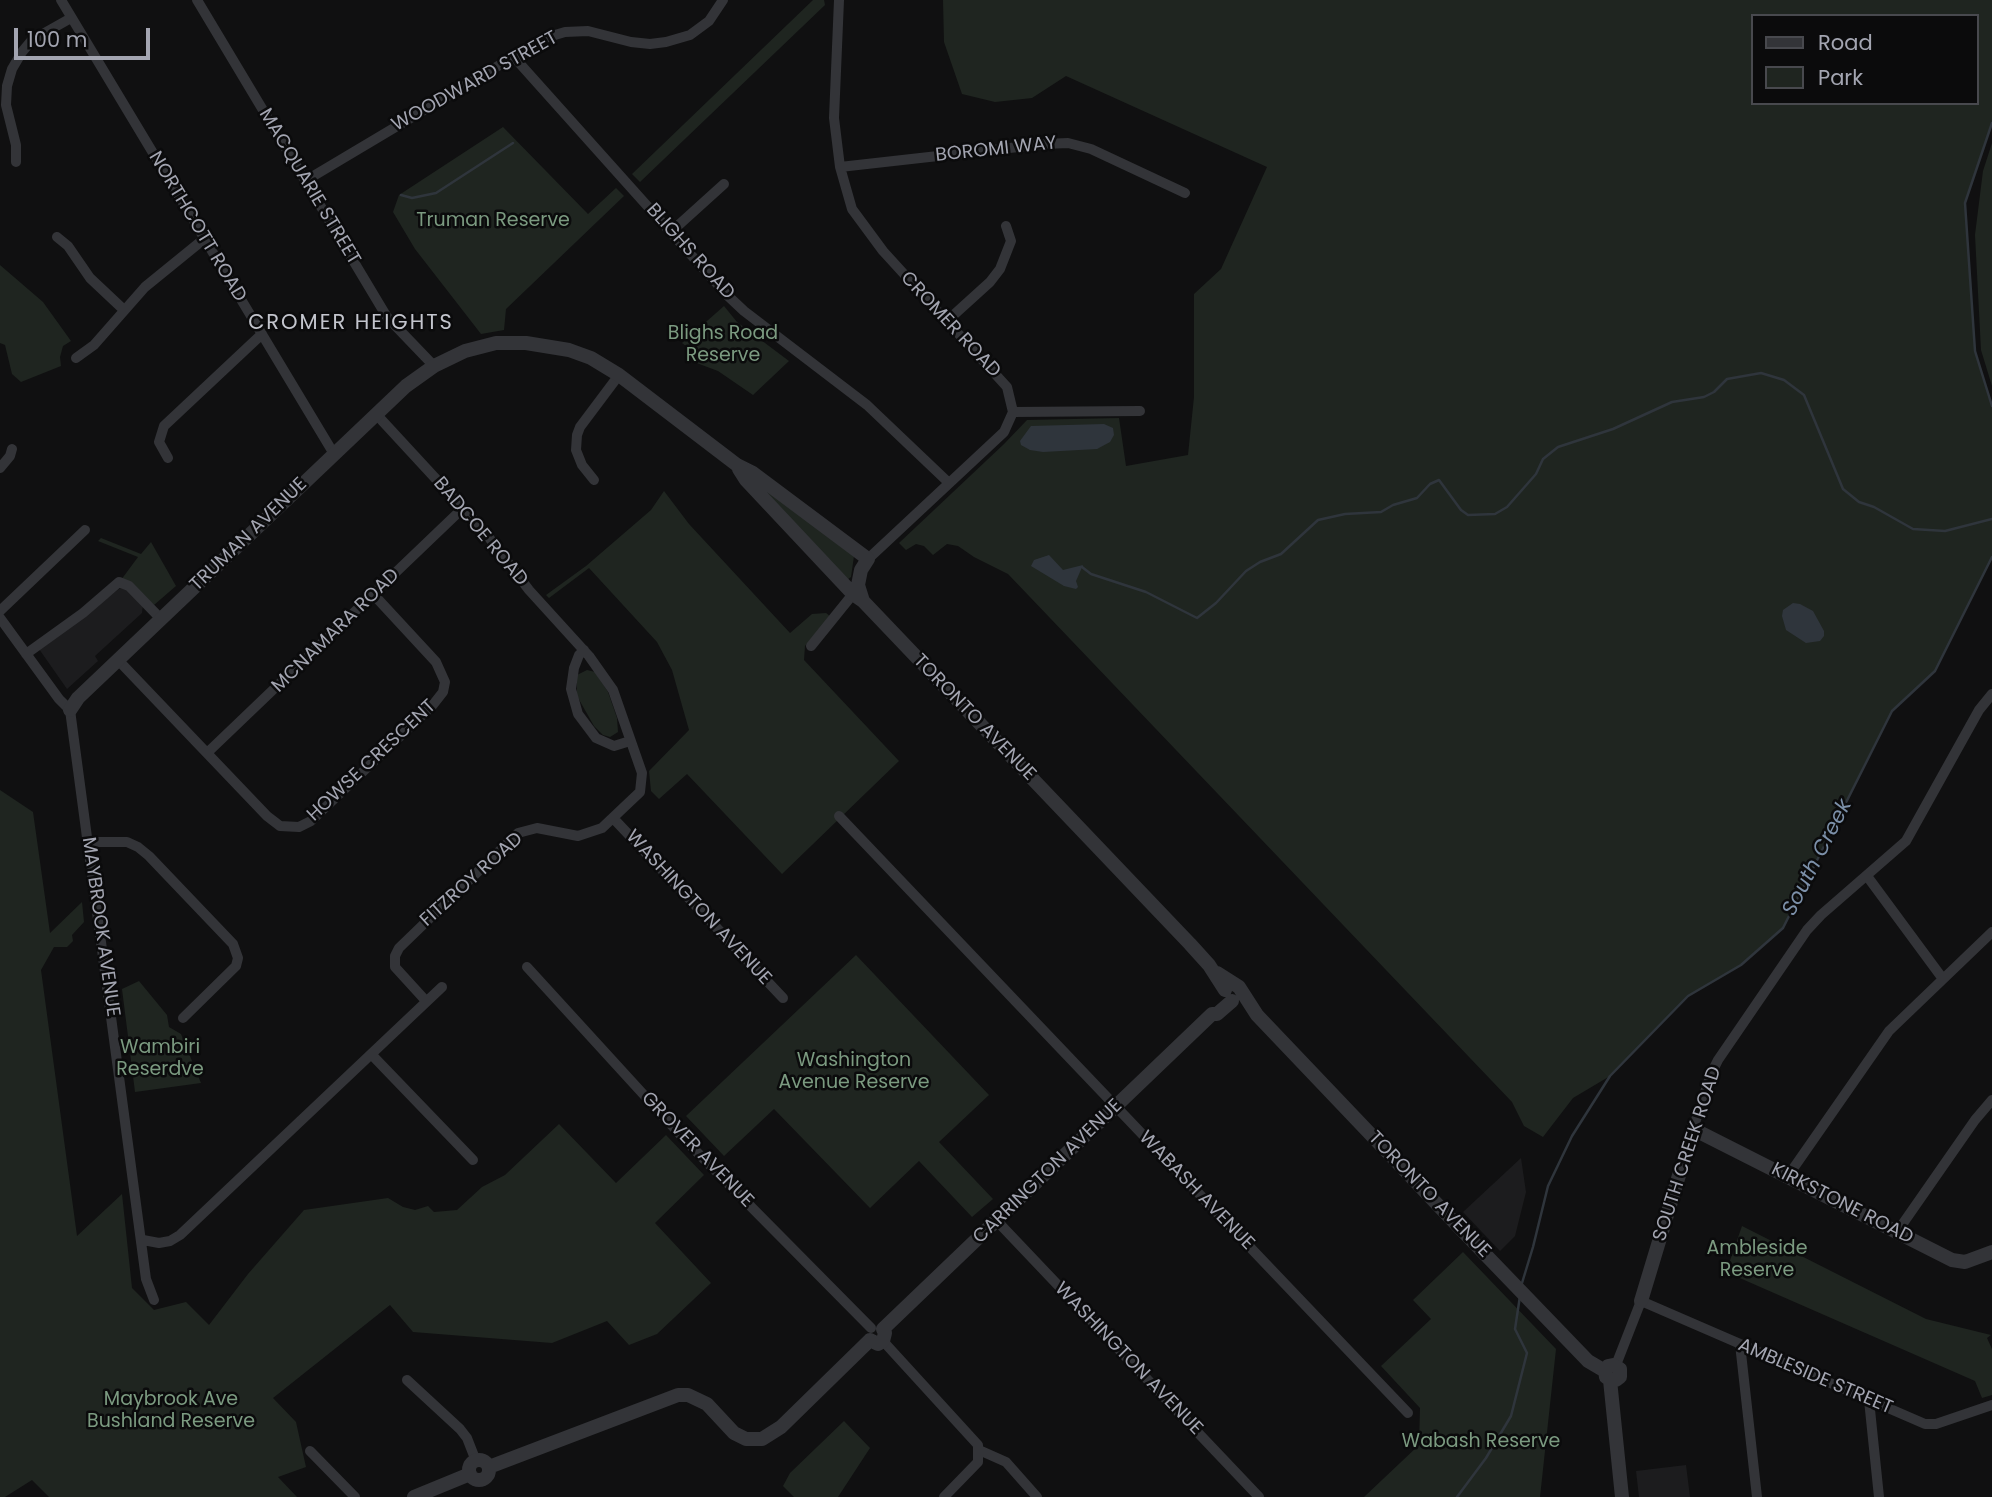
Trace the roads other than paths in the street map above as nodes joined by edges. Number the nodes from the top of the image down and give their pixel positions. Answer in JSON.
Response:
{"nodes":[{"id":1,"x":61,"y":0,"type":"edge"},
{"id":2,"x":197,"y":0,"type":"edge"},
{"id":3,"x":723,"y":0,"type":"edge"},
{"id":4,"x":839,"y":0,"type":"edge"},
{"id":5,"x":71,"y":18,"type":"junction"},
{"id":6,"x":513,"y":56,"type":"junction"},
{"id":7,"x":16,"y":162,"type":"dead end"},
{"id":8,"x":840,"y":167,"type":"junction"},
{"id":9,"x":305,"y":181,"type":"junction"},
{"id":10,"x":724,"y":184,"type":"dead end"},
{"id":11,"x":1185,"y":193,"type":"dead end"},
{"id":12,"x":1006,"y":226,"type":"dead end"},
{"id":13,"x":671,"y":231,"type":"junction"},
{"id":14,"x":57,"y":237,"type":"dead end"},
{"id":15,"x":204,"y":239,"type":"junction"},
{"id":16,"x":1024,"y":240,"type":"dead end"},
{"id":17,"x":1012,"y":241,"type":"junction"},
{"id":18,"x":124,"y":310,"type":"junction"},
{"id":19,"x":947,"y":321,"type":"junction"},
{"id":20,"x":262,"y":334,"type":"junction"},
{"id":21,"x":76,"y":358,"type":"dead end"},
{"id":22,"x":434,"y":366,"type":"junction"},
{"id":23,"x":619,"y":375,"type":"junction"},
{"id":24,"x":1140,"y":411,"type":"dead end"},
{"id":25,"x":1013,"y":412,"type":"junction"},
{"id":26,"x":376,"y":414,"type":"junction"},
{"id":27,"x":12,"y":449,"type":"dead end"},
{"id":28,"x":334,"y":454,"type":"junction"},
{"id":29,"x":168,"y":458,"type":"dead end"},
{"id":30,"x":737,"y":465,"type":"junction"},
{"id":31,"x":0,"y":468,"type":"edge"},
{"id":32,"x":594,"y":480,"type":"dead end"},
{"id":33,"x":949,"y":483,"type":"junction"},
{"id":34,"x":463,"y":508,"type":"junction"},
{"id":35,"x":85,"y":530,"type":"dead end"},
{"id":36,"x":868,"y":559,"type":"junction"},
{"id":37,"x":374,"y":595,"type":"junction"},
{"id":38,"x":858,"y":597,"type":"junction"},
{"id":39,"x":0,"y":611,"type":"edge"},
{"id":40,"x":0,"y":618,"type":"edge"},
{"id":41,"x":162,"y":618,"type":"junction"},
{"id":42,"x":811,"y":646,"type":"dead end"},
{"id":43,"x":584,"y":650,"type":"junction"},
{"id":44,"x":26,"y":654,"type":"junction"},
{"id":45,"x":118,"y":660,"type":"junction"},
{"id":46,"x":1992,"y":694,"type":"edge"},
{"id":47,"x":70,"y":710,"type":"junction"},
{"id":48,"x":630,"y":741,"type":"junction"},
{"id":49,"x":207,"y":753,"type":"junction"},
{"id":50,"x":839,"y":816,"type":"dead end"},
{"id":51,"x":613,"y":818,"type":"junction"},
{"id":52,"x":89,"y":842,"type":"junction"},
{"id":53,"x":1867,"y":876,"type":"junction"},
{"id":54,"x":1992,"y":932,"type":"edge"},
{"id":55,"x":527,"y":967,"type":"dead end"},
{"id":56,"x":1942,"y":978,"type":"junction"},
{"id":57,"x":442,"y":987,"type":"dead end"},
{"id":58,"x":1232,"y":994,"type":"junction"},
{"id":59,"x":783,"y":998,"type":"dead end"},
{"id":60,"x":426,"y":1001,"type":"junction"},
{"id":61,"x":183,"y":1018,"type":"dead end"},
{"id":62,"x":371,"y":1054,"type":"junction"},
{"id":63,"x":1992,"y":1100,"type":"edge"},
{"id":64,"x":1115,"y":1107,"type":"junction"},
{"id":65,"x":1693,"y":1129,"type":"junction"},
{"id":66,"x":473,"y":1160,"type":"dead end"},
{"id":67,"x":1788,"y":1177,"type":"junction"},
{"id":68,"x":997,"y":1221,"type":"junction"},
{"id":69,"x":1897,"y":1232,"type":"junction"},
{"id":70,"x":143,"y":1240,"type":"junction"},
{"id":71,"x":1992,"y":1252,"type":"edge"},
{"id":72,"x":154,"y":1300,"type":"dead end"},
{"id":73,"x":1641,"y":1301,"type":"junction"},
{"id":74,"x":877,"y":1334,"type":"junction"},
{"id":75,"x":1740,"y":1344,"type":"junction"},
{"id":76,"x":1610,"y":1372,"type":"junction"},
{"id":77,"x":407,"y":1380,"type":"dead end"},
{"id":78,"x":1869,"y":1400,"type":"junction"},
{"id":79,"x":1992,"y":1405,"type":"edge"},
{"id":80,"x":1408,"y":1413,"type":"dead end"},
{"id":81,"x":979,"y":1450,"type":"junction"},
{"id":82,"x":310,"y":1451,"type":"dead end"},
{"id":83,"x":478,"y":1467,"type":"junction"},
{"id":84,"x":355,"y":1497,"type":"edge"},
{"id":85,"x":414,"y":1497,"type":"edge"},
{"id":86,"x":944,"y":1497,"type":"edge"},
{"id":87,"x":1037,"y":1497,"type":"edge"},
{"id":88,"x":1259,"y":1497,"type":"edge"},
{"id":89,"x":1622,"y":1497,"type":"edge"},
{"id":90,"x":1757,"y":1497,"type":"edge"},
{"id":91,"x":1879,"y":1497,"type":"edge"}],
"edges":[{"from":1,"to":5,"type":"street","name":"NORTHCOTT ROAD"},
{"from":2,"to":9,"type":"street","name":"MACQUARIE STREET"},
{"from":3,"to":6,"type":"street","name":"WOODWARD STREET"},
{"from":4,"to":8,"type":"street","name":"CROMER ROAD"},
{"from":5,"to":7,"type":"street"},
{"from":5,"to":15,"type":"street","name":"NORTHCOTT ROAD"},
{"from":6,"to":9,"type":"street","name":"WOODWARD STREET"},
{"from":6,"to":13,"type":"street","name":"BLIGHS ROAD"},
{"from":8,"to":11,"type":"street","name":"BOROMI WAY"},
{"from":8,"to":19,"type":"street","name":"CROMER ROAD"},
{"from":9,"to":22,"type":"street","name":"MACQUARIE STREET"},
{"from":10,"to":13,"type":"street"},
{"from":12,"to":17,"type":"street"},
{"from":13,"to":33,"type":"street","name":"BLIGHS ROAD"},
{"from":14,"to":18,"type":"street"},
{"from":15,"to":18,"type":"street"},
{"from":15,"to":20,"type":"street","name":"NORTHCOTT ROAD"},
{"from":16,"to":17,"type":"street"},
{"from":17,"to":19,"type":"street"},
{"from":18,"to":21,"type":"street"},
{"from":19,"to":25,"type":"street","name":"CROMER ROAD"},
{"from":20,"to":28,"type":"street","name":"NORTHCOTT ROAD"},
{"from":20,"to":29,"type":"street"},
{"from":22,"to":23,"type":"street","name":"TORONTO AVENUE"},
{"from":22,"to":26,"type":"street","name":"TRUMAN AVENUE"},
{"from":23,"to":30,"type":"street","name":"TORONTO AVENUE"},
{"from":23,"to":32,"type":"street"},
{"from":24,"to":25,"type":"street"},
{"from":25,"to":33,"type":"street"},
{"from":26,"to":28,"type":"street","name":"TRUMAN AVENUE"},
{"from":26,"to":34,"type":"street","name":"BADCOE ROAD"},
{"from":27,"to":31,"type":"street"},
{"from":28,"to":41,"type":"street","name":"TRUMAN AVENUE"},
{"from":30,"to":36,"type":"street","name":"TORONTO AVENUE"},
{"from":30,"to":38,"type":"street","name":"TORONTO AVENUE"},
{"from":33,"to":36,"type":"street"},
{"from":34,"to":37,"type":"street","name":"MCNAMARA ROAD"},
{"from":34,"to":43,"type":"street","name":"BADCOE ROAD"},
{"from":35,"to":39,"type":"street"},
{"from":36,"to":38,"type":"street"},
{"from":37,"to":49,"type":"street","name":"MCNAMARA ROAD"},
{"from":37,"to":49,"type":"street","name":"HOWSE CRESCENT"},
{"from":38,"to":42,"type":"street"},
{"from":38,"to":58,"type":"street","name":"TORONTO AVENUE"},
{"from":40,"to":44,"type":"street"},
{"from":41,"to":44,"type":"street"},
{"from":41,"to":45,"type":"street","name":"TRUMAN AVENUE"},
{"from":43,"to":48,"type":"street","name":"BADCOE ROAD"},
{"from":43,"to":48,"type":"street"},
{"from":44,"to":47,"type":"street"},
{"from":45,"to":47,"type":"street","name":"TRUMAN AVENUE"},
{"from":45,"to":49,"type":"street","name":"HOWSE CRESCENT"},
{"from":46,"to":53,"type":"street","name":"SOUTH CREEK ROAD"},
{"from":47,"to":52,"type":"street","name":"MAYBROOK AVENUE"},
{"from":48,"to":51,"type":"street","name":"BADCOE ROAD"},
{"from":50,"to":64,"type":"street","name":"WABASH AVENUE"},
{"from":51,"to":59,"type":"street","name":"WASHINGTON AVENUE"},
{"from":51,"to":60,"type":"street","name":"FITZROY ROAD"},
{"from":52,"to":61,"type":"street"},
{"from":52,"to":70,"type":"street","name":"MAYBROOK AVENUE"},
{"from":53,"to":56,"type":"street"},
{"from":53,"to":65,"type":"street","name":"SOUTH CREEK ROAD"},
{"from":54,"to":56,"type":"street"},
{"from":55,"to":74,"type":"street","name":"GROVER AVENUE"},
{"from":56,"to":67,"type":"street"},
{"from":57,"to":60,"type":"street"},
{"from":58,"to":64,"type":"street","name":"CARRINGTON AVENUE"},
{"from":58,"to":76,"type":"street","name":"TORONTO AVENUE"},
{"from":60,"to":62,"type":"street"},
{"from":62,"to":66,"type":"street"},
{"from":62,"to":70,"type":"street"},
{"from":63,"to":69,"type":"street"},
{"from":64,"to":68,"type":"street","name":"CARRINGTON AVENUE"},
{"from":64,"to":80,"type":"street","name":"WABASH AVENUE"},
{"from":65,"to":67,"type":"street","name":"KIRKSTONE ROAD"},
{"from":65,"to":73,"type":"street","name":"SOUTH CREEK ROAD"},
{"from":67,"to":69,"type":"street","name":"KIRKSTONE ROAD"},
{"from":68,"to":74,"type":"street","name":"CARRINGTON AVENUE"},
{"from":68,"to":88,"type":"street","name":"WASHINGTON AVENUE"},
{"from":69,"to":71,"type":"street","name":"KIRKSTONE ROAD"},
{"from":70,"to":72,"type":"street","name":"MAYBROOK AVENUE"},
{"from":73,"to":75,"type":"street","name":"AMBLESIDE STREET"},
{"from":73,"to":76,"type":"street","name":"SOUTH CREEK ROAD"},
{"from":74,"to":81,"type":"street","name":"GROVER AVENUE"},
{"from":74,"to":83,"type":"street","name":"CARRINGTON AVENUE"},
{"from":75,"to":78,"type":"street","name":"AMBLESIDE STREET"},
{"from":75,"to":90,"type":"street"},
{"from":76,"to":89,"type":"street","name":"SOUTH CREEK ROAD"},
{"from":77,"to":83,"type":"street"},
{"from":78,"to":79,"type":"street","name":"AMBLESIDE STREET"},
{"from":78,"to":91,"type":"street"},
{"from":81,"to":86,"type":"street"},
{"from":81,"to":87,"type":"street","name":"GROVER AVENUE"},
{"from":82,"to":84,"type":"street"},
{"from":83,"to":85,"type":"street"}]}
